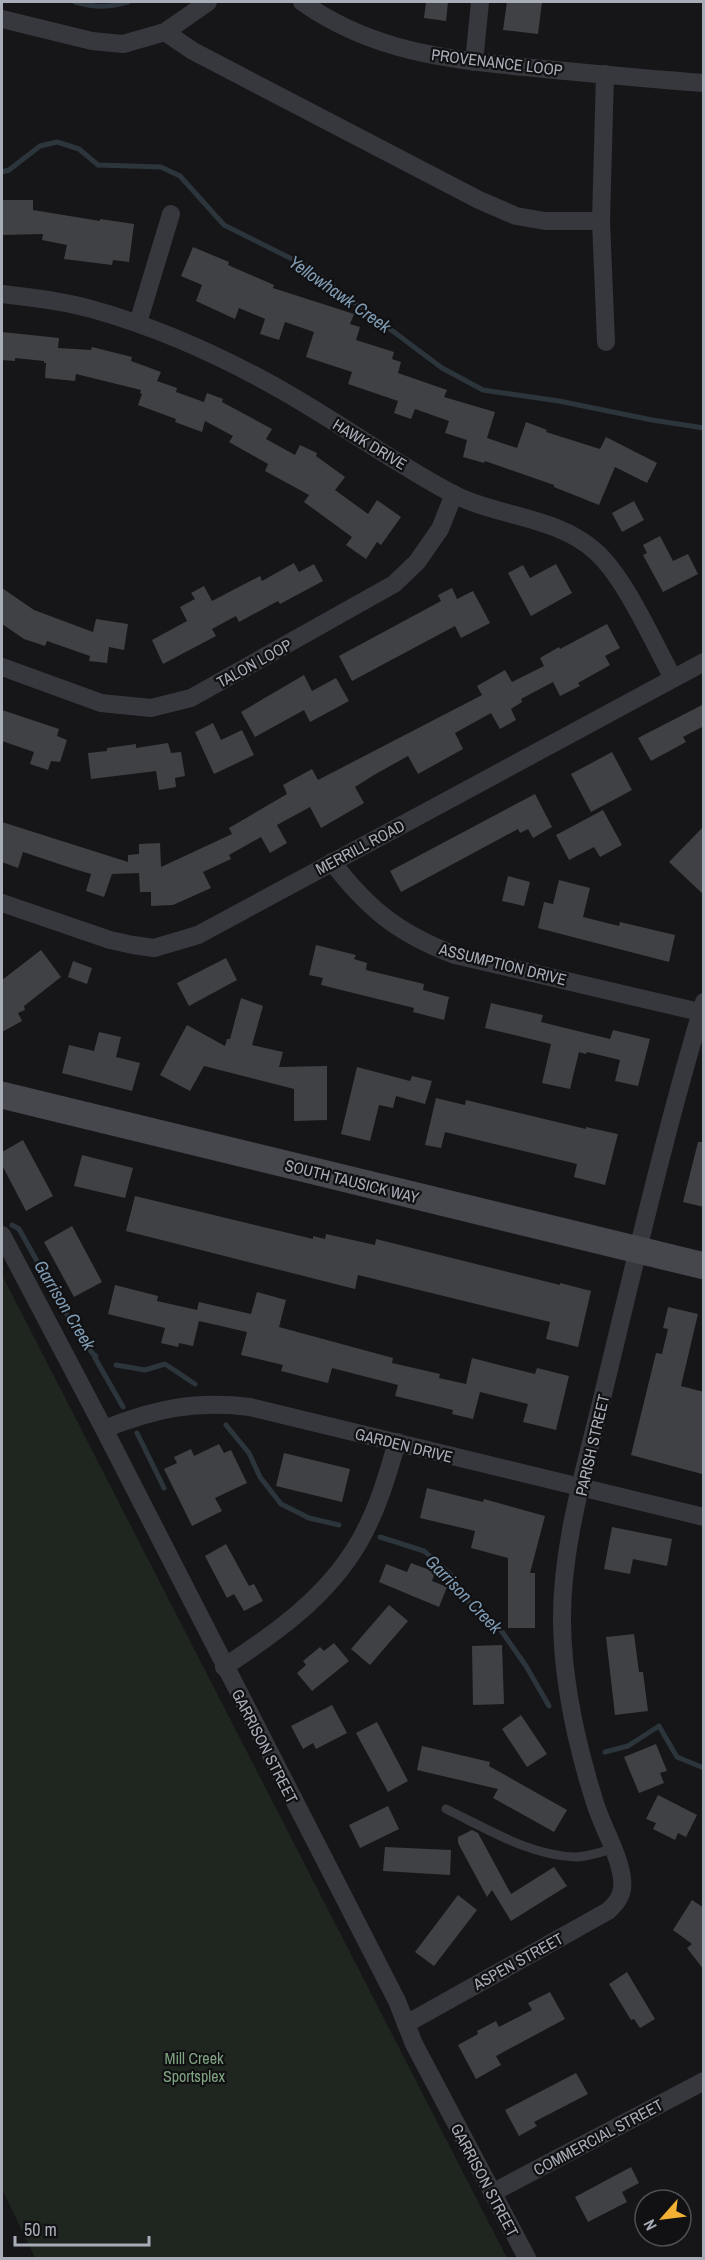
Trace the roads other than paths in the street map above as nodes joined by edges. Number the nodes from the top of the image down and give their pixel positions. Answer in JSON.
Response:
{"nodes":[{"id":1,"x":208,"y":2,"type":"edge"},
{"id":2,"x":302,"y":2,"type":"edge"},
{"id":3,"x":480,"y":2,"type":"edge"},
{"id":4,"x":2,"y":19,"type":"edge"},
{"id":5,"x":165,"y":32,"type":"junction"},
{"id":6,"x":474,"y":62,"type":"junction"},
{"id":7,"x":605,"y":74,"type":"junction"},
{"id":8,"x":704,"y":83,"type":"edge"},
{"id":9,"x":171,"y":214,"type":"dead end"},
{"id":10,"x":601,"y":221,"type":"junction"},
{"id":11,"x":2,"y":294,"type":"edge"},
{"id":12,"x":138,"y":323,"type":"junction"},
{"id":13,"x":606,"y":342,"type":"dead end"},
{"id":14,"x":453,"y":494,"type":"junction"},
{"id":15,"x":704,"y":662,"type":"edge"},
{"id":16,"x":2,"y":667,"type":"edge"},
{"id":17,"x":672,"y":678,"type":"junction"},
{"id":18,"x":332,"y":862,"type":"junction"},
{"id":19,"x":2,"y":903,"type":"edge"},
{"id":20,"x":702,"y":1009,"type":"edge"},
{"id":21,"x":2,"y":1095,"type":"edge"},
{"id":22,"x":2,"y":1235,"type":"edge"},
{"id":23,"x":637,"y":1250,"type":"junction"},
{"id":24,"x":704,"y":1266,"type":"edge"},
{"id":25,"x":104,"y":1429,"type":"junction"},
{"id":26,"x":397,"y":1442,"type":"junction"},
{"id":27,"x":581,"y":1489,"type":"junction"},
{"id":28,"x":704,"y":1517,"type":"edge"},
{"id":29,"x":224,"y":1666,"type":"junction"},
{"id":30,"x":446,"y":1809,"type":"dead end"},
{"id":31,"x":612,"y":1849,"type":"junction"},
{"id":32,"x":622,"y":1891,"type":"joint"},
{"id":33,"x":406,"y":2024,"type":"junction"},
{"id":34,"x":704,"y":2081,"type":"edge"},
{"id":35,"x":492,"y":2193,"type":"junction"},
{"id":36,"x":527,"y":2259,"type":"edge"}],
"edges":[{"from":1,"to":5,"type":"street"},
{"from":2,"to":6,"type":"street","name":"PROVENANCE LOOP"},
{"from":3,"to":6,"type":"street"},
{"from":4,"to":5,"type":"street"},
{"from":5,"to":10,"type":"street"},
{"from":6,"to":7,"type":"street","name":"PROVENANCE LOOP"},
{"from":7,"to":8,"type":"street","name":"PROVENANCE LOOP"},
{"from":7,"to":10,"type":"street"},
{"from":9,"to":12,"type":"street"},
{"from":10,"to":13,"type":"street"},
{"from":11,"to":12,"type":"street","name":"HAWK DRIVE"},
{"from":12,"to":14,"type":"street","name":"HAWK DRIVE"},
{"from":14,"to":16,"type":"street","name":"TALON LOOP"},
{"from":14,"to":17,"type":"street","name":"HAWK DRIVE"},
{"from":15,"to":17,"type":"street","name":"MERRILL ROAD"},
{"from":17,"to":18,"type":"street","name":"MERRILL ROAD"},
{"from":18,"to":19,"type":"street","name":"MERRILL ROAD"},
{"from":18,"to":20,"type":"street","name":"ASSUMPTION DRIVE"},
{"from":20,"to":23,"type":"street","name":"PARISH STREET"},
{"from":21,"to":23,"type":"main road","name":"SOUTH TAUSICK WAY"},
{"from":22,"to":25,"type":"street","name":"GARRISON STREET"},
{"from":23,"to":24,"type":"main road","name":"SOUTH TAUSICK WAY"},
{"from":23,"to":27,"type":"street","name":"PARISH STREET"},
{"from":25,"to":26,"type":"street","name":"GARDEN DRIVE"},
{"from":25,"to":29,"type":"street","name":"GARRISON STREET"},
{"from":26,"to":27,"type":"street","name":"GARDEN DRIVE"},
{"from":26,"to":29,"type":"street"},
{"from":27,"to":28,"type":"street","name":"GARDEN DRIVE"},
{"from":27,"to":31,"type":"street","name":"PARISH STREET"},
{"from":29,"to":33,"type":"street","name":"GARRISON STREET"},
{"from":30,"to":31,"type":"lane"},
{"from":31,"to":32,"type":"street","name":"PARISH STREET"},
{"from":32,"to":33,"type":"street","name":"ASPEN STREET"},
{"from":33,"to":35,"type":"street","name":"GARRISON STREET"},
{"from":34,"to":35,"type":"street","name":"COMMERCIAL STREET"},
{"from":35,"to":36,"type":"street","name":"GARRISON STREET"}]}
